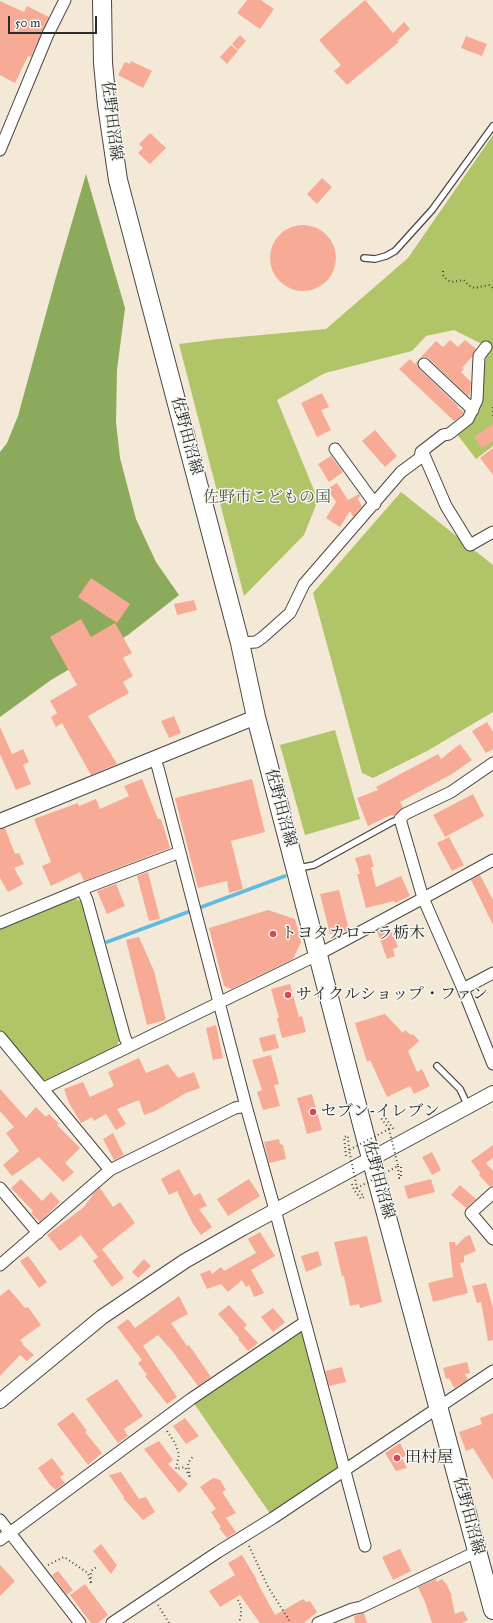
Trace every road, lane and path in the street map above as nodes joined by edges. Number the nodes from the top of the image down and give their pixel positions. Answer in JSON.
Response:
{"nodes":[{"id":1,"x":65,"y":0,"type":"edge"},
{"id":2,"x":102,"y":0,"type":"edge"},
{"id":3,"x":493,"y":126,"type":"edge"},
{"id":4,"x":0,"y":150,"type":"edge"},
{"id":5,"x":364,"y":258,"type":"dead end"},
{"id":6,"x":443,"y":271,"type":"dead end"},
{"id":7,"x":493,"y":289,"type":"edge"},
{"id":8,"x":486,"y":347,"type":"dead end"},
{"id":9,"x":424,"y":364,"type":"dead end"},
{"id":10,"x":493,"y":407,"type":"edge"},
{"id":11,"x":473,"y":410,"type":"junction"},
{"id":12,"x":493,"y":417,"type":"edge"},
{"id":13,"x":335,"y":449,"type":"dead end"},
{"id":14,"x":420,"y":458,"type":"junction"},
{"id":15,"x":375,"y":504,"type":"junction"},
{"id":16,"x":493,"y":532,"type":"edge"},
{"id":17,"x":240,"y":643,"type":"junction"},
{"id":18,"x":256,"y":717,"type":"junction"},
{"id":19,"x":154,"y":758,"type":"junction"},
{"id":20,"x":493,"y":763,"type":"edge"},
{"id":21,"x":400,"y":819,"type":"junction"},
{"id":22,"x":0,"y":821,"type":"edge"},
{"id":23,"x":180,"y":852,"type":"junction"},
{"id":24,"x":493,"y":860,"type":"edge"},
{"id":25,"x":296,"y":869,"type":"junction"},
{"id":26,"x":82,"y":889,"type":"junction"},
{"id":27,"x":423,"y":898,"type":"junction"},
{"id":28,"x":0,"y":923,"type":"edge"},
{"id":29,"x":319,"y":954,"type":"junction"},
{"id":30,"x":493,"y":974,"type":"edge"},
{"id":31,"x":463,"y":989,"type":"junction"},
{"id":32,"x":220,"y":1003,"type":"junction"},
{"id":33,"x":0,"y":1037,"type":"edge"},
{"id":34,"x":130,"y":1046,"type":"junction"},
{"id":35,"x":493,"y":1064,"type":"edge"},
{"id":36,"x":437,"y":1066,"type":"dead end"},
{"id":37,"x":44,"y":1088,"type":"junction"},
{"id":38,"x":493,"y":1093,"type":"edge"},
{"id":39,"x":246,"y":1106,"type":"junction"},
{"id":40,"x":468,"y":1106,"type":"junction"},
{"id":41,"x":389,"y":1128,"type":"junction"},
{"id":42,"x":396,"y":1131,"type":"dead end"},
{"id":43,"x":349,"y":1150,"type":"junction"},
{"id":44,"x":346,"y":1156,"type":"dead end"},
{"id":45,"x":372,"y":1159,"type":"junction"},
{"id":46,"x":401,"y":1164,"type":"dead end"},
{"id":47,"x":398,"y":1166,"type":"junction"},
{"id":48,"x":110,"y":1170,"type":"junction"},
{"id":49,"x":351,"y":1184,"type":"dead end"},
{"id":50,"x":0,"y":1188,"type":"edge"},
{"id":51,"x":357,"y":1188,"type":"junction"},
{"id":52,"x":493,"y":1193,"type":"edge"},
{"id":53,"x":275,"y":1210,"type":"junction"},
{"id":54,"x":38,"y":1232,"type":"junction"},
{"id":55,"x":493,"y":1239,"type":"edge"},
{"id":56,"x":0,"y":1265,"type":"edge"},
{"id":57,"x":305,"y":1322,"type":"junction"},
{"id":58,"x":493,"y":1371,"type":"edge"},
{"id":59,"x":0,"y":1401,"type":"edge"},
{"id":60,"x":438,"y":1408,"type":"junction"},
{"id":61,"x":160,"y":1422,"type":"junction"},
{"id":62,"x":194,"y":1456,"type":"dead end"},
{"id":63,"x":344,"y":1469,"type":"junction"},
{"id":64,"x":0,"y":1520,"type":"edge"},
{"id":65,"x":9,"y":1533,"type":"junction"},
{"id":66,"x":244,"y":1536,"type":"junction"},
{"id":67,"x":0,"y":1540,"type":"edge"},
{"id":68,"x":365,"y":1546,"type":"dead end"},
{"id":69,"x":478,"y":1551,"type":"junction"},
{"id":70,"x":98,"y":1566,"type":"dead end"},
{"id":71,"x":38,"y":1570,"type":"junction"},
{"id":72,"x":490,"y":1580,"type":"edge"},
{"id":73,"x":152,"y":1596,"type":"junction"},
{"id":74,"x":238,"y":1600,"type":"dead end"},
{"id":75,"x":493,"y":1610,"type":"edge"},
{"id":76,"x":80,"y":1623,"type":"edge"},
{"id":77,"x":112,"y":1623,"type":"edge"},
{"id":78,"x":169,"y":1623,"type":"edge"},
{"id":79,"x":239,"y":1623,"type":"edge"},
{"id":80,"x":292,"y":1623,"type":"edge"},
{"id":81,"x":318,"y":1623,"type":"edge"}],
"edges":[{"from":1,"to":4,"type":"street"},
{"from":2,"to":17,"type":"main road","name":"佐野田沼線"},
{"from":3,"to":5,"type":"lane"},
{"from":6,"to":7,"type":"path"},
{"from":8,"to":11,"type":"street"},
{"from":9,"to":11,"type":"street"},
{"from":10,"to":12,"type":"path"},
{"from":11,"to":14,"type":"street"},
{"from":13,"to":15,"type":"street"},
{"from":14,"to":15,"type":"street"},
{"from":14,"to":16,"type":"street"},
{"from":15,"to":17,"type":"street"},
{"from":17,"to":18,"type":"main road","name":"佐野田沼線"},
{"from":18,"to":19,"type":"street"},
{"from":18,"to":25,"type":"main road","name":"佐野田沼線"},
{"from":19,"to":22,"type":"street"},
{"from":19,"to":23,"type":"street"},
{"from":20,"to":21,"type":"street"},
{"from":21,"to":25,"type":"lane"},
{"from":21,"to":27,"type":"street"},
{"from":23,"to":26,"type":"street"},
{"from":23,"to":32,"type":"street"},
{"from":24,"to":27,"type":"street"},
{"from":25,"to":29,"type":"main road","name":"佐野田沼線"},
{"from":26,"to":28,"type":"street"},
{"from":26,"to":34,"type":"street"},
{"from":27,"to":29,"type":"street"},
{"from":27,"to":31,"type":"street"},
{"from":29,"to":32,"type":"street"},
{"from":29,"to":45,"type":"main road","name":"佐野田沼線"},
{"from":30,"to":31,"type":"street"},
{"from":31,"to":35,"type":"street"},
{"from":32,"to":34,"type":"street"},
{"from":32,"to":39,"type":"street"},
{"from":33,"to":37,"type":"street"},
{"from":34,"to":37,"type":"street"},
{"from":36,"to":40,"type":"lane"},
{"from":37,"to":48,"type":"street"},
{"from":38,"to":40,"type":"street"},
{"from":39,"to":48,"type":"street"},
{"from":39,"to":53,"type":"street"},
{"from":40,"to":45,"type":"street"},
{"from":41,"to":42,"type":"path"},
{"from":41,"to":43,"type":"path","bridge":true},
{"from":41,"to":47,"type":"path","bridge":true},
{"from":43,"to":44,"type":"path"},
{"from":43,"to":51,"type":"path","bridge":true},
{"from":45,"to":53,"type":"street"},
{"from":45,"to":60,"type":"main road","name":"佐野田沼線"},
{"from":46,"to":47,"type":"path"},
{"from":47,"to":51,"type":"path","bridge":true},
{"from":48,"to":54,"type":"street"},
{"from":49,"to":51,"type":"path"},
{"from":50,"to":54,"type":"street"},
{"from":52,"to":55,"type":"street"},
{"from":53,"to":57,"type":"street"},
{"from":53,"to":59,"type":"street"},
{"from":54,"to":56,"type":"street"},
{"from":57,"to":61,"type":"street"},
{"from":57,"to":63,"type":"street"},
{"from":58,"to":60,"type":"street"},
{"from":60,"to":63,"type":"street"},
{"from":60,"to":69,"type":"main road","name":"佐野田沼線"},
{"from":61,"to":62,"type":"path"},
{"from":61,"to":65,"type":"street"},
{"from":63,"to":66,"type":"street"},
{"from":63,"to":68,"type":"street"},
{"from":64,"to":65,"type":"street"},
{"from":65,"to":67,"type":"street"},
{"from":65,"to":71,"type":"street"},
{"from":66,"to":73,"type":"street"},
{"from":66,"to":80,"type":"path"},
{"from":69,"to":72,"type":"main road","name":"佐野田沼線"},
{"from":69,"to":81,"type":"street"},
{"from":70,"to":71,"type":"path"},
{"from":71,"to":76,"type":"street"},
{"from":72,"to":75,"type":"main road","name":"佐野田沼線"},
{"from":73,"to":77,"type":"street"},
{"from":73,"to":78,"type":"path"},
{"from":74,"to":79,"type":"path"}]}
